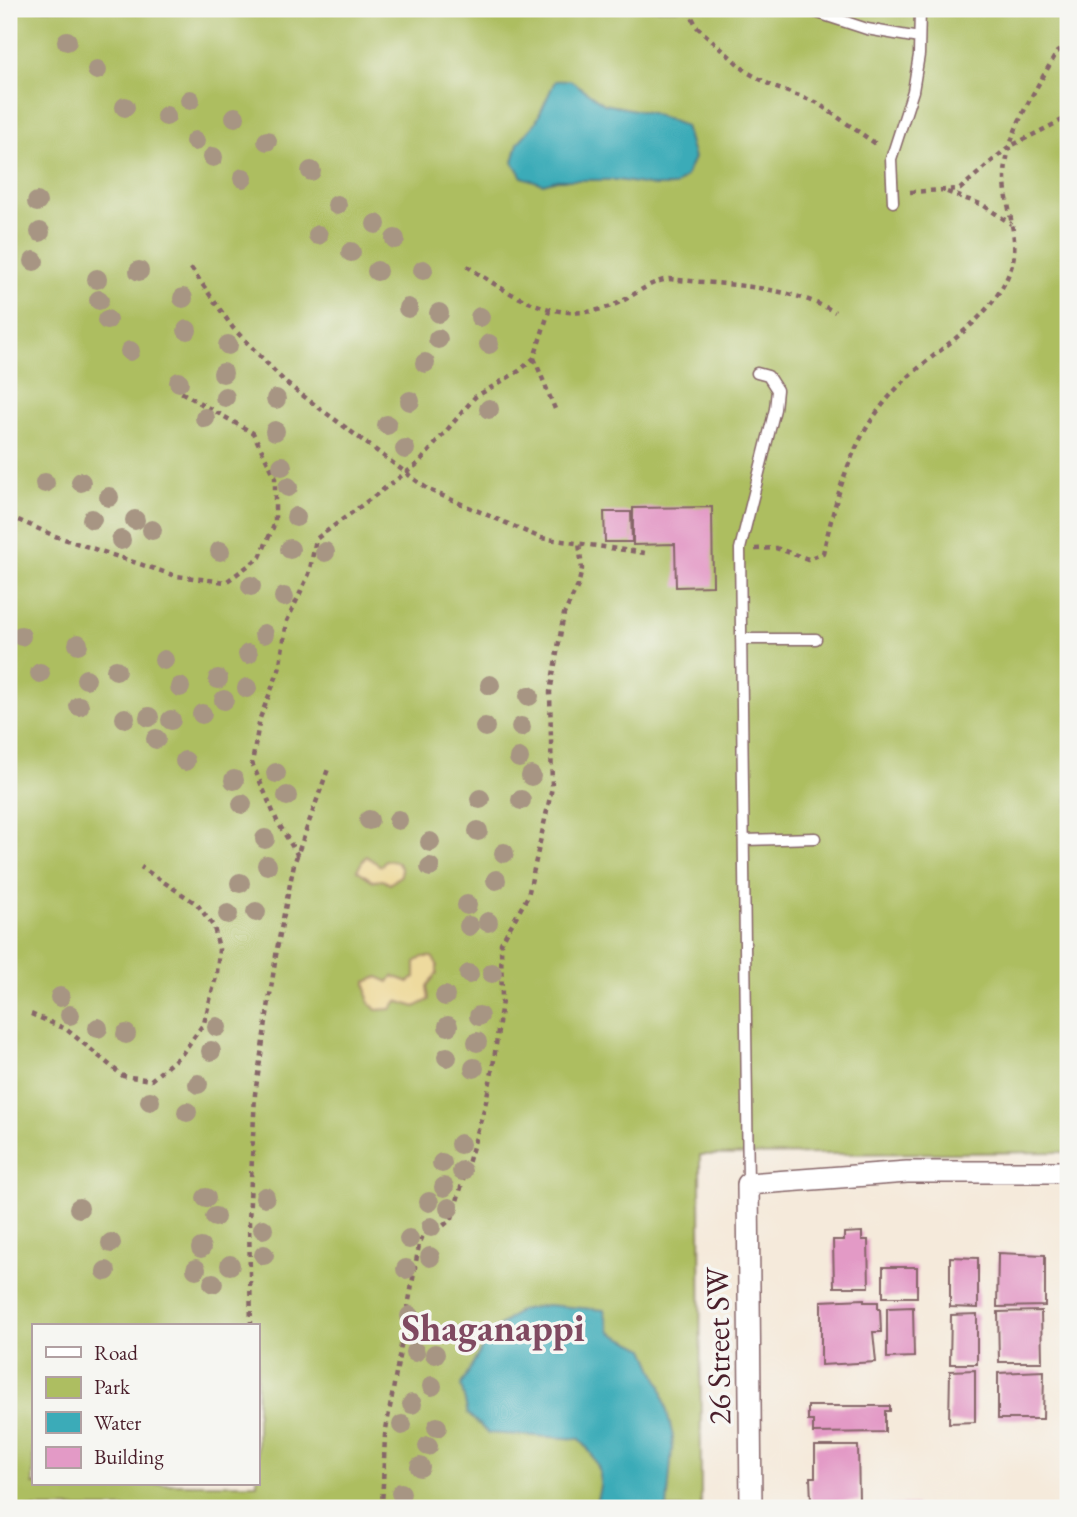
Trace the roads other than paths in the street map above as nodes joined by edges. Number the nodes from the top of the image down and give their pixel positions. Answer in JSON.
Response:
{"nodes":[{"id":1,"x":806,"y":9,"type":"edge"},
{"id":2,"x":920,"y":9,"type":"edge"},
{"id":3,"x":919,"y":38,"type":"junction"},
{"id":4,"x":892,"y":197,"type":"road end"},
{"id":5,"x":757,"y":373,"type":"dead end"},
{"id":6,"x":741,"y":639,"type":"junction"},
{"id":7,"x":816,"y":639,"type":"dead end"},
{"id":8,"x":815,"y":838,"type":"dead end"},
{"id":9,"x":744,"y":840,"type":"junction"},
{"id":10,"x":1068,"y":1172,"type":"edge"},
{"id":11,"x":748,"y":1184,"type":"junction"},
{"id":12,"x":751,"y":1508,"type":"edge"}],
"edges":[{"from":1,"to":3,"type":"lane"},
{"from":2,"to":3,"type":"lane"},
{"from":3,"to":4,"type":"lane"},
{"from":5,"to":6,"type":"lane"},
{"from":6,"to":7,"type":"lane"},
{"from":6,"to":9,"type":"lane"},
{"from":8,"to":9,"type":"lane"},
{"from":9,"to":11,"type":"lane"},
{"from":10,"to":11,"type":"street"},
{"from":11,"to":12,"type":"street","name":"26 Street SW"}]}
